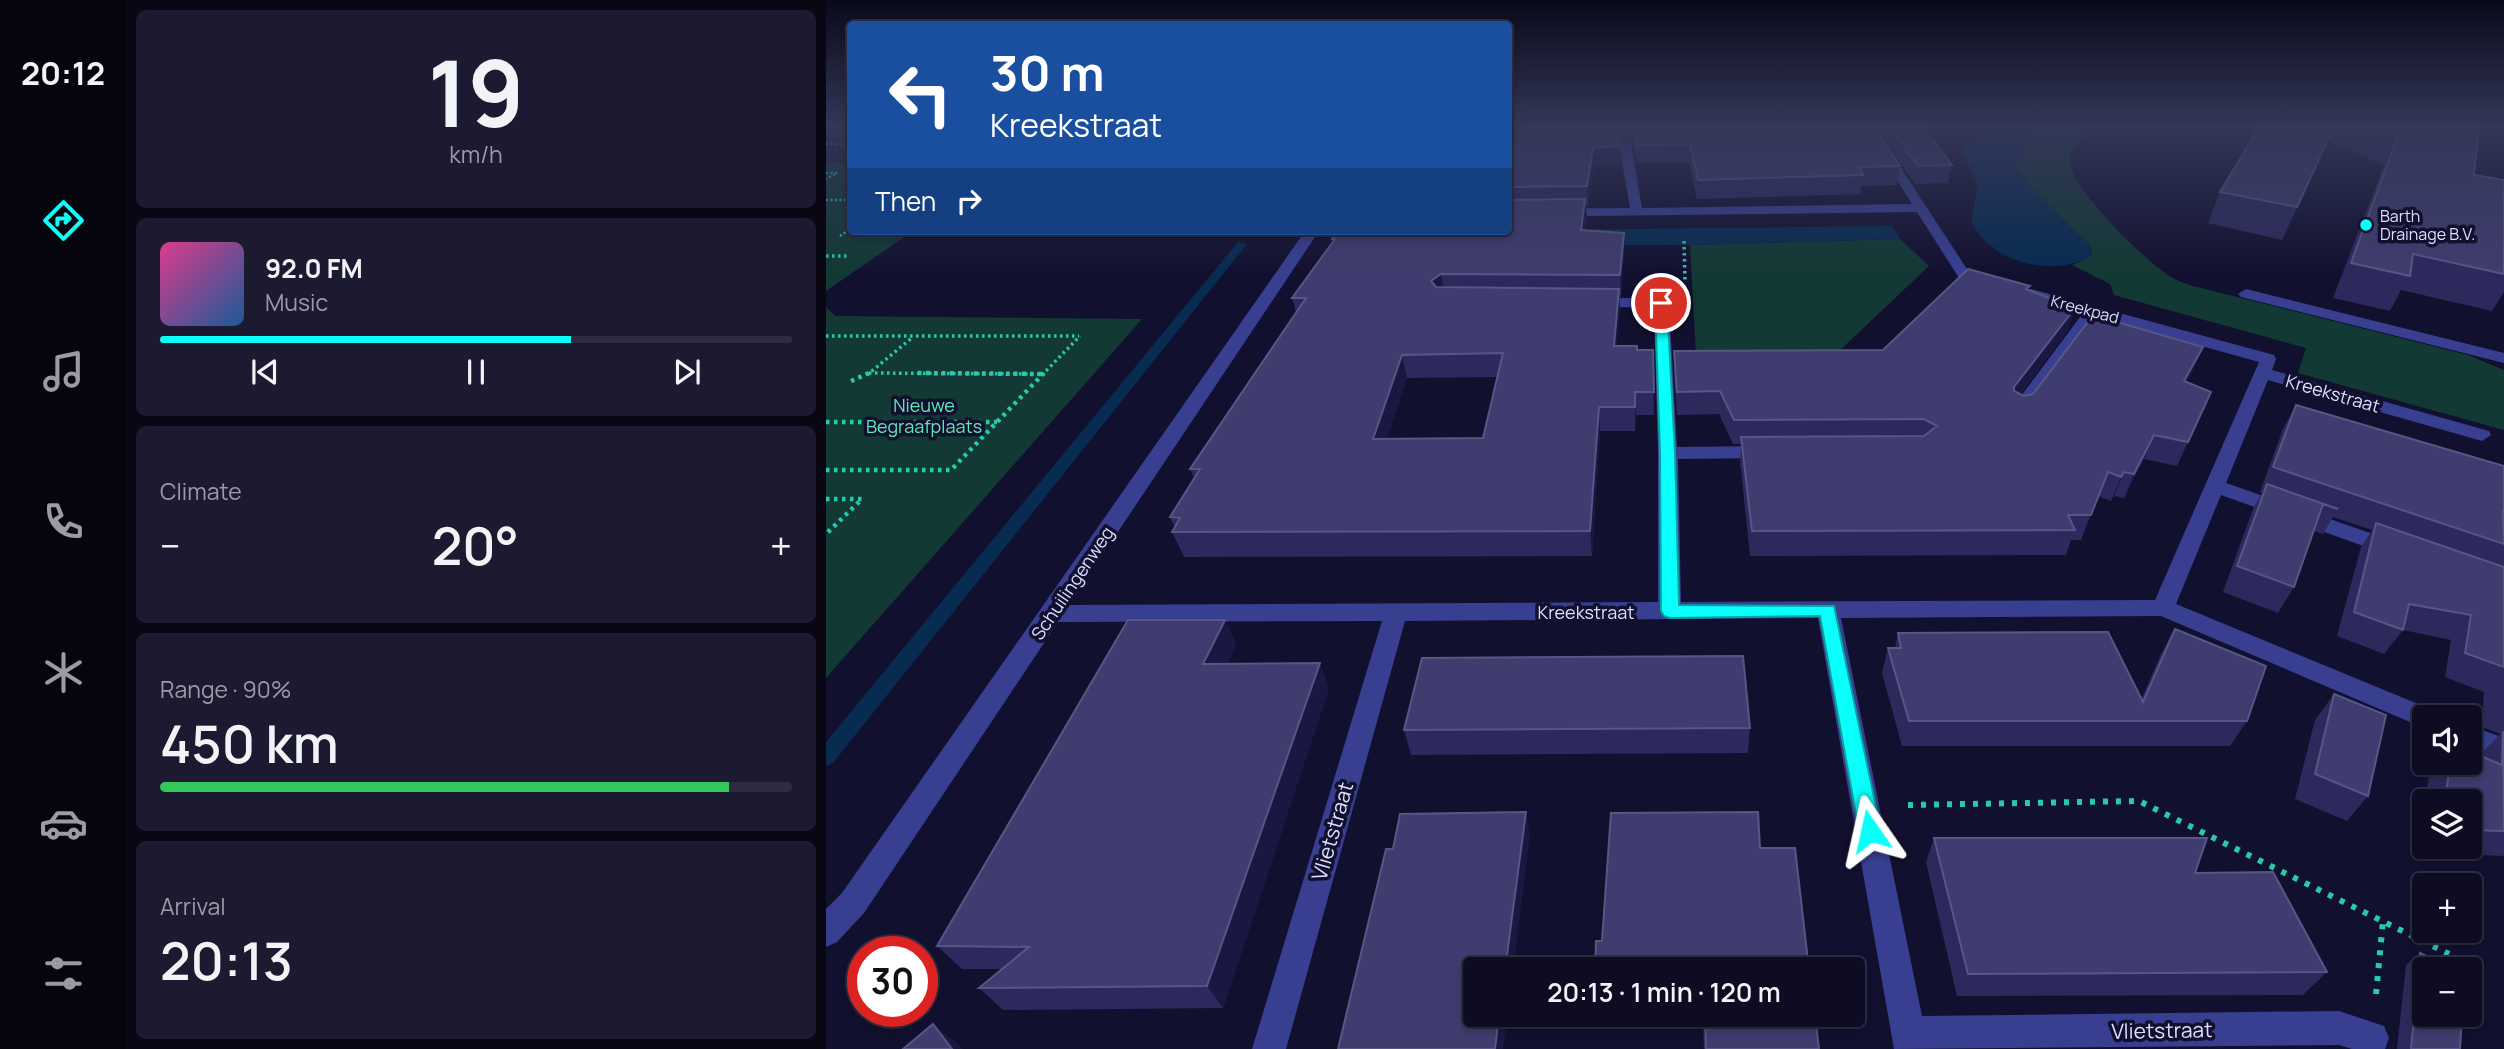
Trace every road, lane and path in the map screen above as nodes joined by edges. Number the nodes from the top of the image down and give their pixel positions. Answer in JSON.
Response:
{"nodes":[{"id":1,"x":1631,"y":176,"type":"edge"},
{"id":2,"x":1898,"y":176,"type":"edge"},
{"id":3,"x":826,"y":200,"type":"edge"},
{"id":4,"x":847,"y":200,"type":"edge"},
{"id":5,"x":1921,"y":208,"type":"junction"},
{"id":6,"x":1512,"y":213,"type":"edge"},
{"id":7,"x":1637,"y":213,"type":"junction"},
{"id":8,"x":847,"y":231,"type":"edge"},
{"id":9,"x":1309,"y":235,"type":"edge"},
{"id":10,"x":840,"y":236,"type":"dead end"},
{"id":11,"x":826,"y":256,"type":"edge"},
{"id":12,"x":849,"y":256,"type":"dead end"},
{"id":13,"x":2246,"y":294,"type":"dead end"},
{"id":14,"x":1567,"y":303,"type":"edge"},
{"id":15,"x":2093,"y":311,"type":"junction"},
{"id":16,"x":826,"y":336,"type":"edge"},
{"id":17,"x":913,"y":336,"type":"junction"},
{"id":18,"x":2504,"y":358,"type":"edge"},
{"id":19,"x":869,"y":373,"type":"junction"},
{"id":20,"x":2262,"y":373,"type":"junction"},
{"id":21,"x":1044,"y":374,"type":"junction"},
{"id":22,"x":851,"y":381,"type":"dead end"},
{"id":23,"x":2018,"y":412,"type":"edge"},
{"id":24,"x":826,"y":422,"type":"edge"},
{"id":25,"x":998,"y":422,"type":"junction"},
{"id":26,"x":2482,"y":435,"type":"dead end"},
{"id":27,"x":1779,"y":452,"type":"edge"},
{"id":28,"x":1668,"y":453,"type":"junction"},
{"id":29,"x":826,"y":470,"type":"edge"},
{"id":30,"x":2214,"y":486,"type":"junction"},
{"id":31,"x":826,"y":499,"type":"edge"},
{"id":32,"x":826,"y":534,"type":"edge"},
{"id":33,"x":2412,"y":555,"type":"edge"},
{"id":34,"x":2163,"y":608,"type":"junction"},
{"id":35,"x":1828,"y":610,"type":"junction"},
{"id":36,"x":1670,"y":611,"type":"junction"},
{"id":37,"x":1396,"y":612,"type":"junction"},
{"id":38,"x":1050,"y":614,"type":"junction"},
{"id":39,"x":2412,"y":712,"type":"edge"},
{"id":40,"x":2482,"y":741,"type":"edge"},
{"id":41,"x":2504,"y":750,"type":"edge"},
{"id":42,"x":1866,"y":806,"type":"junction"},
{"id":43,"x":2383,"y":921,"type":"junction"},
{"id":44,"x":826,"y":931,"type":"edge"},
{"id":45,"x":2449,"y":954,"type":"dead end"},
{"id":46,"x":2372,"y":1038,"type":"joint"},
{"id":47,"x":1910,"y":1041,"type":"edge"},
{"id":48,"x":1269,"y":1049,"type":"edge"}],
"edges":[{"from":1,"to":7,"type":"street"},
{"from":2,"to":5,"type":"street","name":"Kreekpad"},
{"from":3,"to":4,"type":"path"},
{"from":5,"to":7,"type":"street"},
{"from":5,"to":15,"type":"street","name":"Kreekpad"},
{"from":6,"to":7,"type":"street"},
{"from":8,"to":10,"type":"path"},
{"from":9,"to":38,"type":"street","name":"Schuilingenweg"},
{"from":11,"to":12,"type":"path"},
{"from":13,"to":18,"type":"street"},
{"from":14,"to":28,"type":"street"},
{"from":15,"to":20,"type":"street","name":"Kreekpad"},
{"from":15,"to":23,"type":"street"},
{"from":16,"to":17,"type":"path"},
{"from":17,"to":19,"type":"path"},
{"from":17,"to":21,"type":"path"},
{"from":19,"to":21,"type":"path"},
{"from":19,"to":22,"type":"path"},
{"from":20,"to":26,"type":"street","name":"Kreekstraat"},
{"from":20,"to":30,"type":"street","name":"Kreekstraat"},
{"from":21,"to":25,"type":"path"},
{"from":24,"to":25,"type":"path"},
{"from":25,"to":29,"type":"path"},
{"from":27,"to":28,"type":"street"},
{"from":28,"to":36,"type":"street"},
{"from":30,"to":33,"type":"street"},
{"from":30,"to":34,"type":"street","name":"Kreekstraat"},
{"from":31,"to":32,"type":"path"},
{"from":34,"to":35,"type":"street","name":"Kreekstraat"},
{"from":34,"to":39,"type":"street","name":"Kreekstraat"},
{"from":35,"to":36,"type":"street","name":"Kreekstraat"},
{"from":35,"to":42,"type":"street","name":"Vlietstraat"},
{"from":36,"to":37,"type":"street","name":"Kreekstraat"},
{"from":37,"to":38,"type":"street","name":"Kreekstraat"},
{"from":37,"to":48,"type":"street","name":"Vlietstraat"},
{"from":38,"to":44,"type":"street","name":"Schuilingenweg"},
{"from":40,"to":41,"type":"street"},
{"from":42,"to":43,"type":"path"},
{"from":42,"to":47,"type":"street","name":"Vlietstraat"},
{"from":43,"to":45,"type":"path"},
{"from":43,"to":46,"type":"path"},
{"from":46,"to":47,"type":"street","name":"Vlietstraat"}]}
